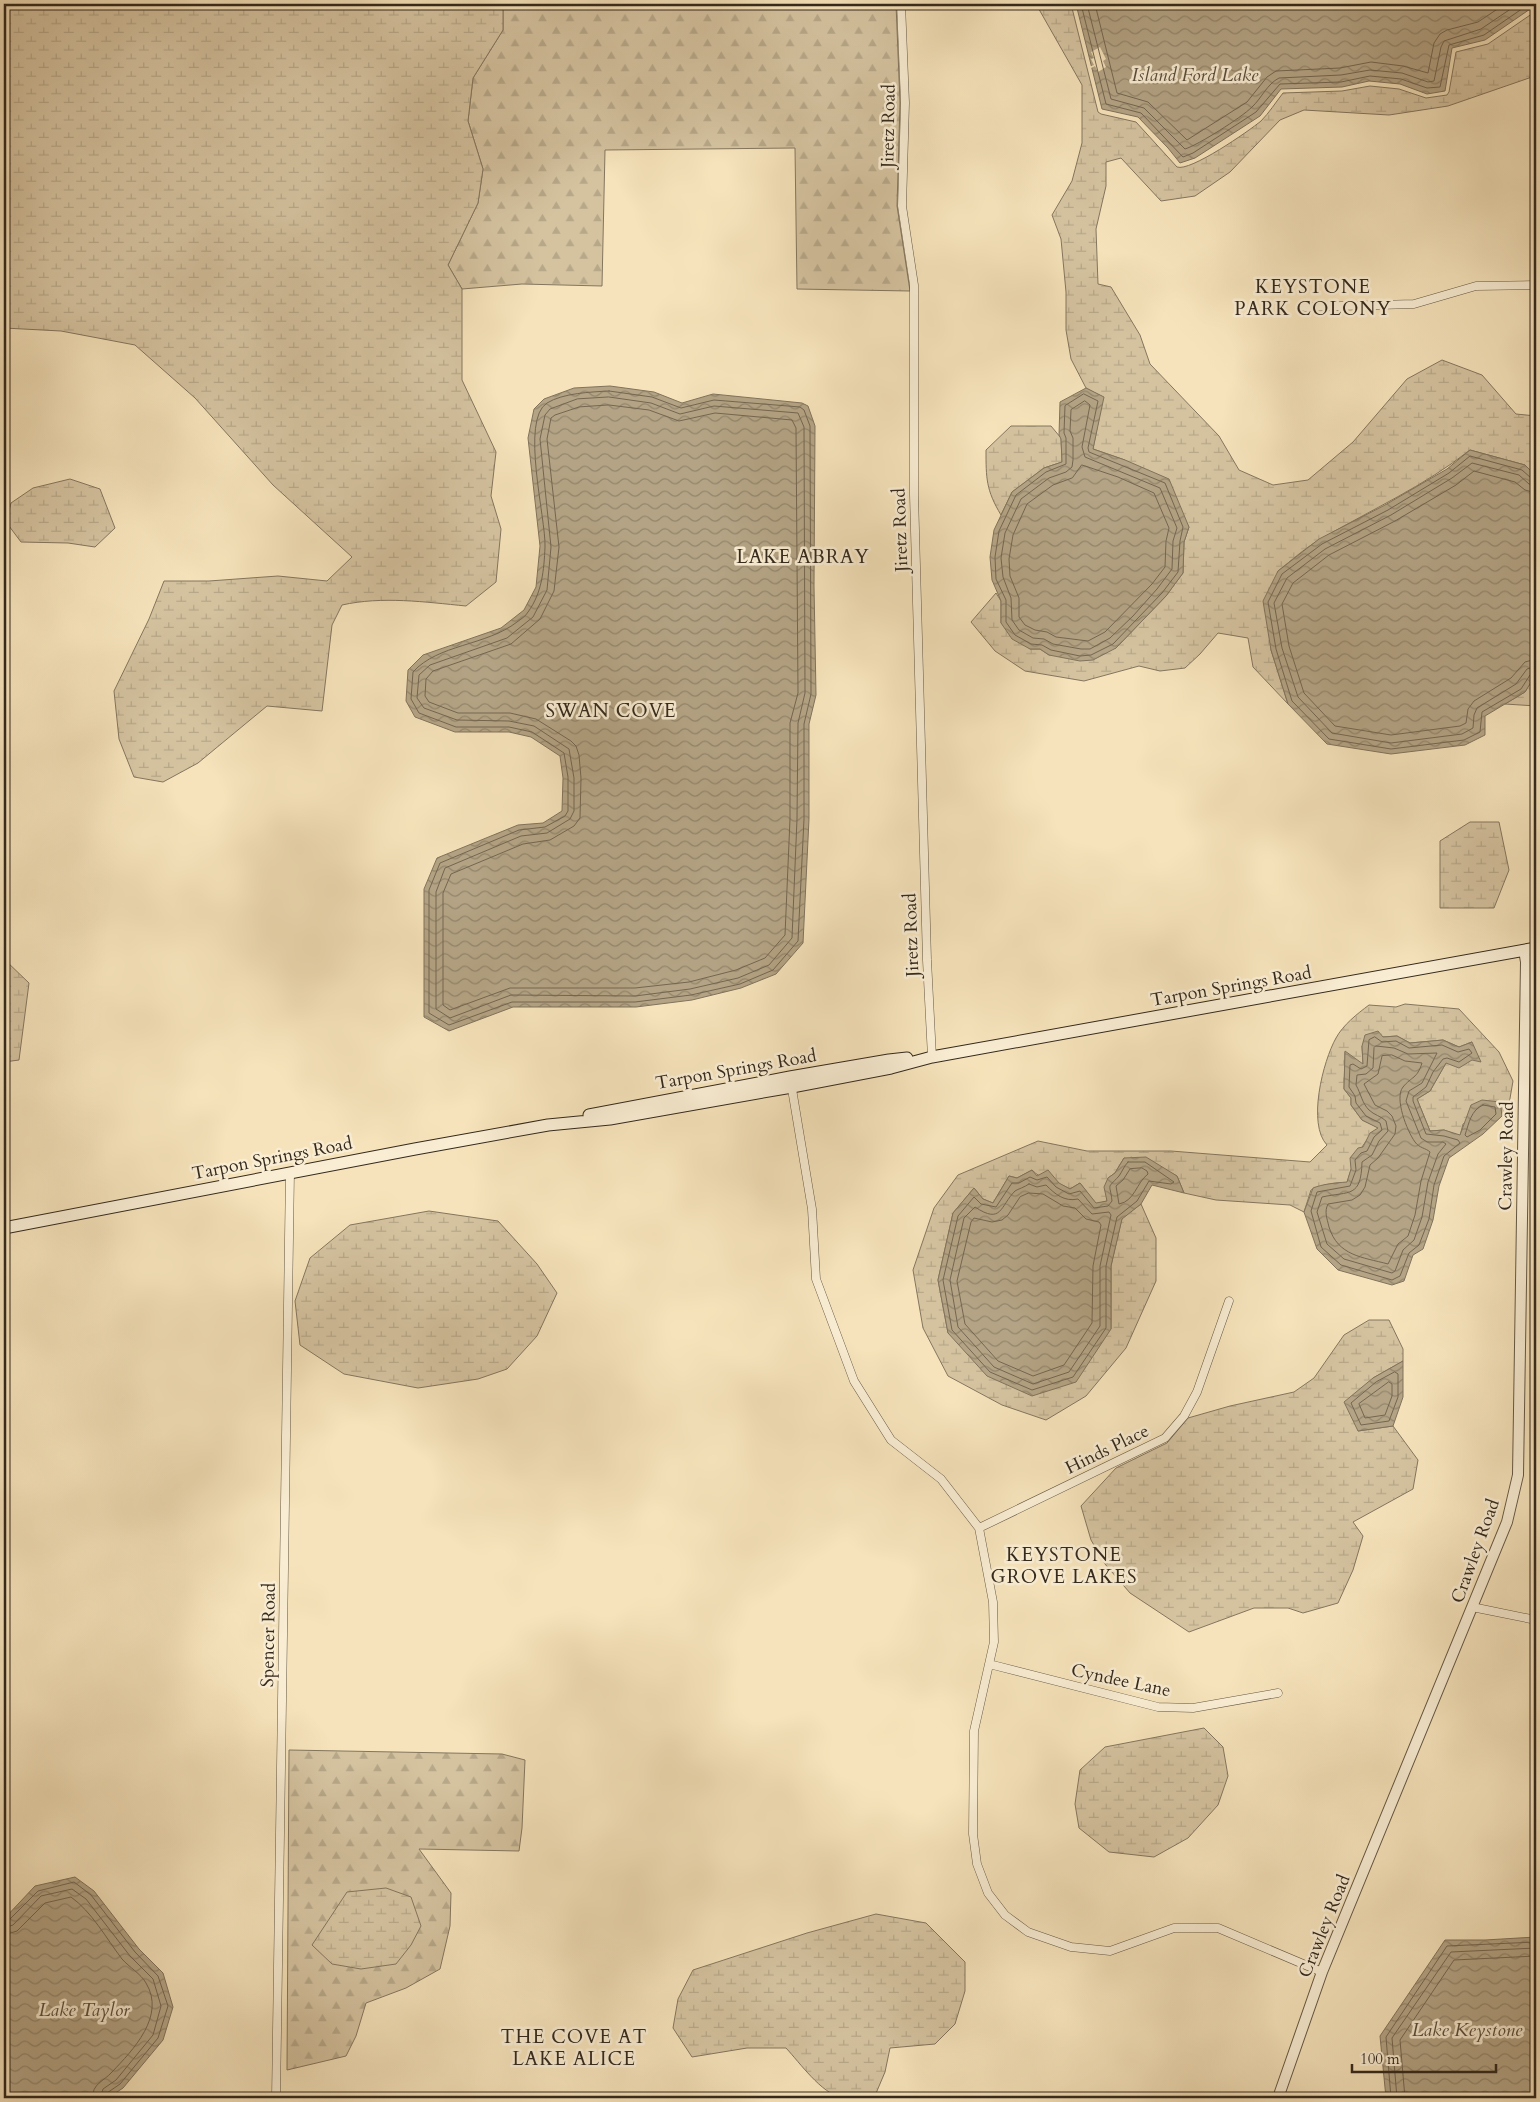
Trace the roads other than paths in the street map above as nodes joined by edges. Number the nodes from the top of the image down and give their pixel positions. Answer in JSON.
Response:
{"nodes":[{"id":1,"x":901,"y":4,"type":"edge"},
{"id":2,"x":1536,"y":286,"type":"edge"},
{"id":3,"x":1305,"y":307,"type":"dead end"},
{"id":4,"x":1536,"y":948,"type":"edge"},
{"id":5,"x":1524,"y":950,"type":"junction"},
{"id":6,"x":932,"y":1057,"type":"junction"},
{"id":7,"x":791,"y":1082,"type":"junction"},
{"id":8,"x":290,"y":1172,"type":"junction"},
{"id":9,"x":4,"y":1228,"type":"edge"},
{"id":10,"x":1229,"y":1301,"type":"dead end"},
{"id":11,"x":980,"y":1528,"type":"junction"},
{"id":12,"x":1472,"y":1607,"type":"junction"},
{"id":13,"x":1536,"y":1620,"type":"edge"},
{"id":14,"x":989,"y":1664,"type":"junction"},
{"id":15,"x":1278,"y":1693,"type":"dead end"},
{"id":16,"x":1322,"y":1972,"type":"junction"},
{"id":17,"x":276,"y":2098,"type":"edge"},
{"id":18,"x":1278,"y":2098,"type":"edge"}],
"edges":[{"from":1,"to":6,"type":"street","name":"Jiretz Road"},
{"from":2,"to":3,"type":"street"},
{"from":4,"to":5,"type":"main road","name":"Tarpon Springs Road"},
{"from":5,"to":6,"type":"main road","name":"Tarpon Springs Road"},
{"from":5,"to":12,"type":"street","name":"Crawley Road"},
{"from":6,"to":7,"type":"main road","name":"Tarpon Springs Road"},
{"from":7,"to":8,"type":"main road","name":"Tarpon Springs Road"},
{"from":7,"to":11,"type":"street"},
{"from":8,"to":9,"type":"main road","name":"Tarpon Springs Road"},
{"from":8,"to":17,"type":"street","name":"Spencer Road"},
{"from":10,"to":11,"type":"street","name":"Hinds Place"},
{"from":11,"to":14,"type":"street"},
{"from":12,"to":13,"type":"street"},
{"from":12,"to":16,"type":"street","name":"Crawley Road"},
{"from":14,"to":15,"type":"street","name":"Cyndee Lane"},
{"from":14,"to":16,"type":"street"},
{"from":16,"to":18,"type":"street","name":"Crawley Road"}]}
